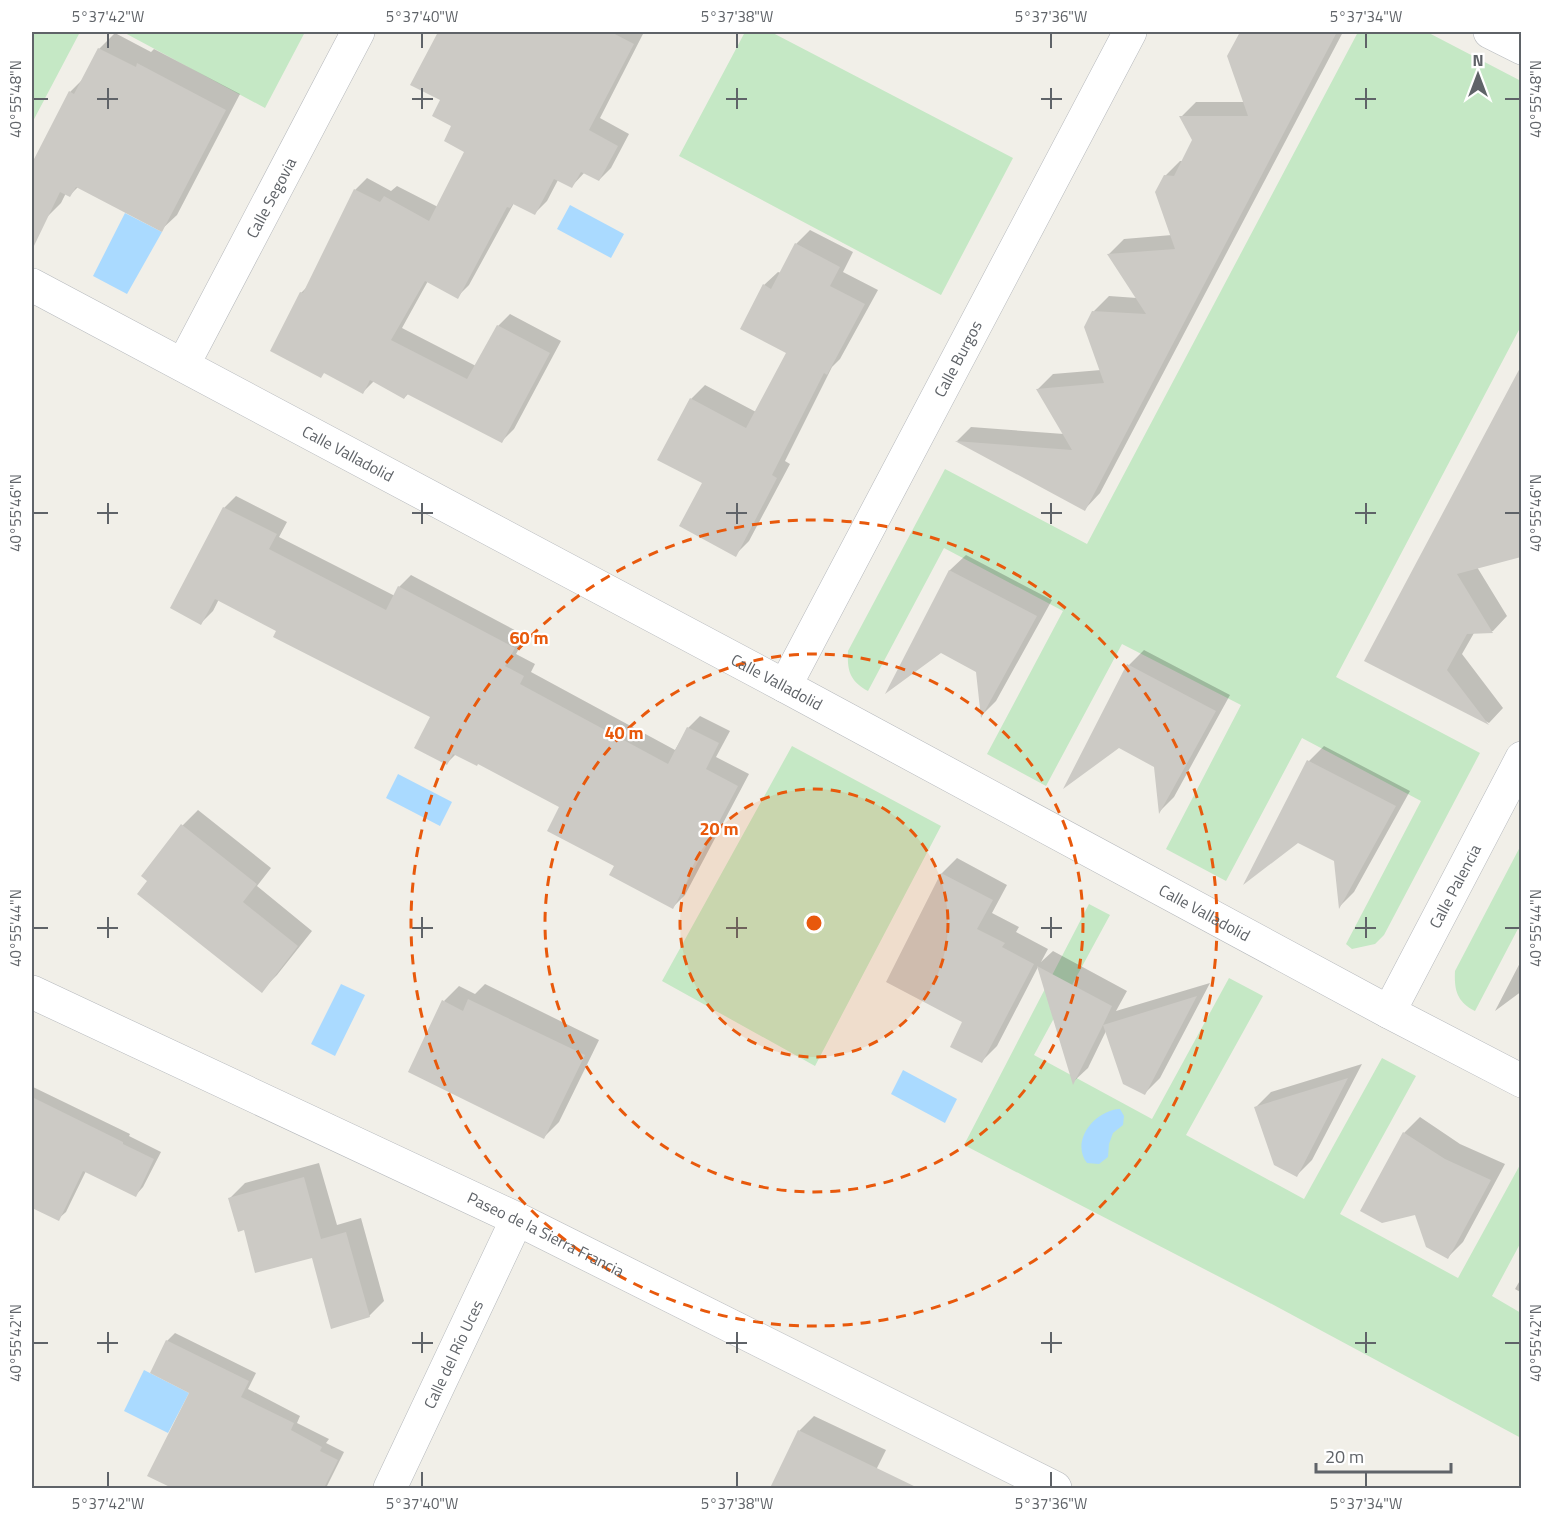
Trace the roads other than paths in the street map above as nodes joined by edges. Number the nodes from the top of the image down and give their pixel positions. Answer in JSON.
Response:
{"nodes":[{"id":1,"x":358,"y":32,"type":"edge"},
{"id":2,"x":1130,"y":32,"type":"edge"},
{"id":3,"x":1490,"y":32,"type":"edge"},
{"id":4,"x":1521,"y":48,"type":"edge"},
{"id":5,"x":32,"y":285,"type":"edge"},
{"id":6,"x":183,"y":365,"type":"junction"},
{"id":7,"x":785,"y":686,"type":"junction"},
{"id":8,"x":1521,"y":758,"type":"edge"},
{"id":9,"x":32,"y":992,"type":"edge"},
{"id":10,"x":1389,"y":1012,"type":"junction"},
{"id":11,"x":1521,"y":1081,"type":"edge"},
{"id":12,"x":517,"y":1219,"type":"junction"},
{"id":13,"x":1046,"y":1486,"type":"edge"},
{"id":14,"x":390,"y":1488,"type":"edge"}],
"edges":[{"from":1,"to":6,"type":"street","name":"Calle Segovia"},
{"from":2,"to":7,"type":"street","name":"Calle Burgos"},
{"from":3,"to":4,"type":"street"},
{"from":5,"to":6,"type":"street","name":"Calle Valladolid"},
{"from":6,"to":7,"type":"street","name":"Calle Valladolid"},
{"from":7,"to":10,"type":"street","name":"Calle Valladolid"},
{"from":8,"to":10,"type":"street","name":"Calle Palencia"},
{"from":9,"to":12,"type":"street","name":"Paseo de la Sierra Francia"},
{"from":10,"to":11,"type":"street","name":"Calle Valladolid"},
{"from":12,"to":13,"type":"street","name":"Paseo de la Sierra Francia"},
{"from":12,"to":14,"type":"street","name":"Calle del Río Uces"}]}
